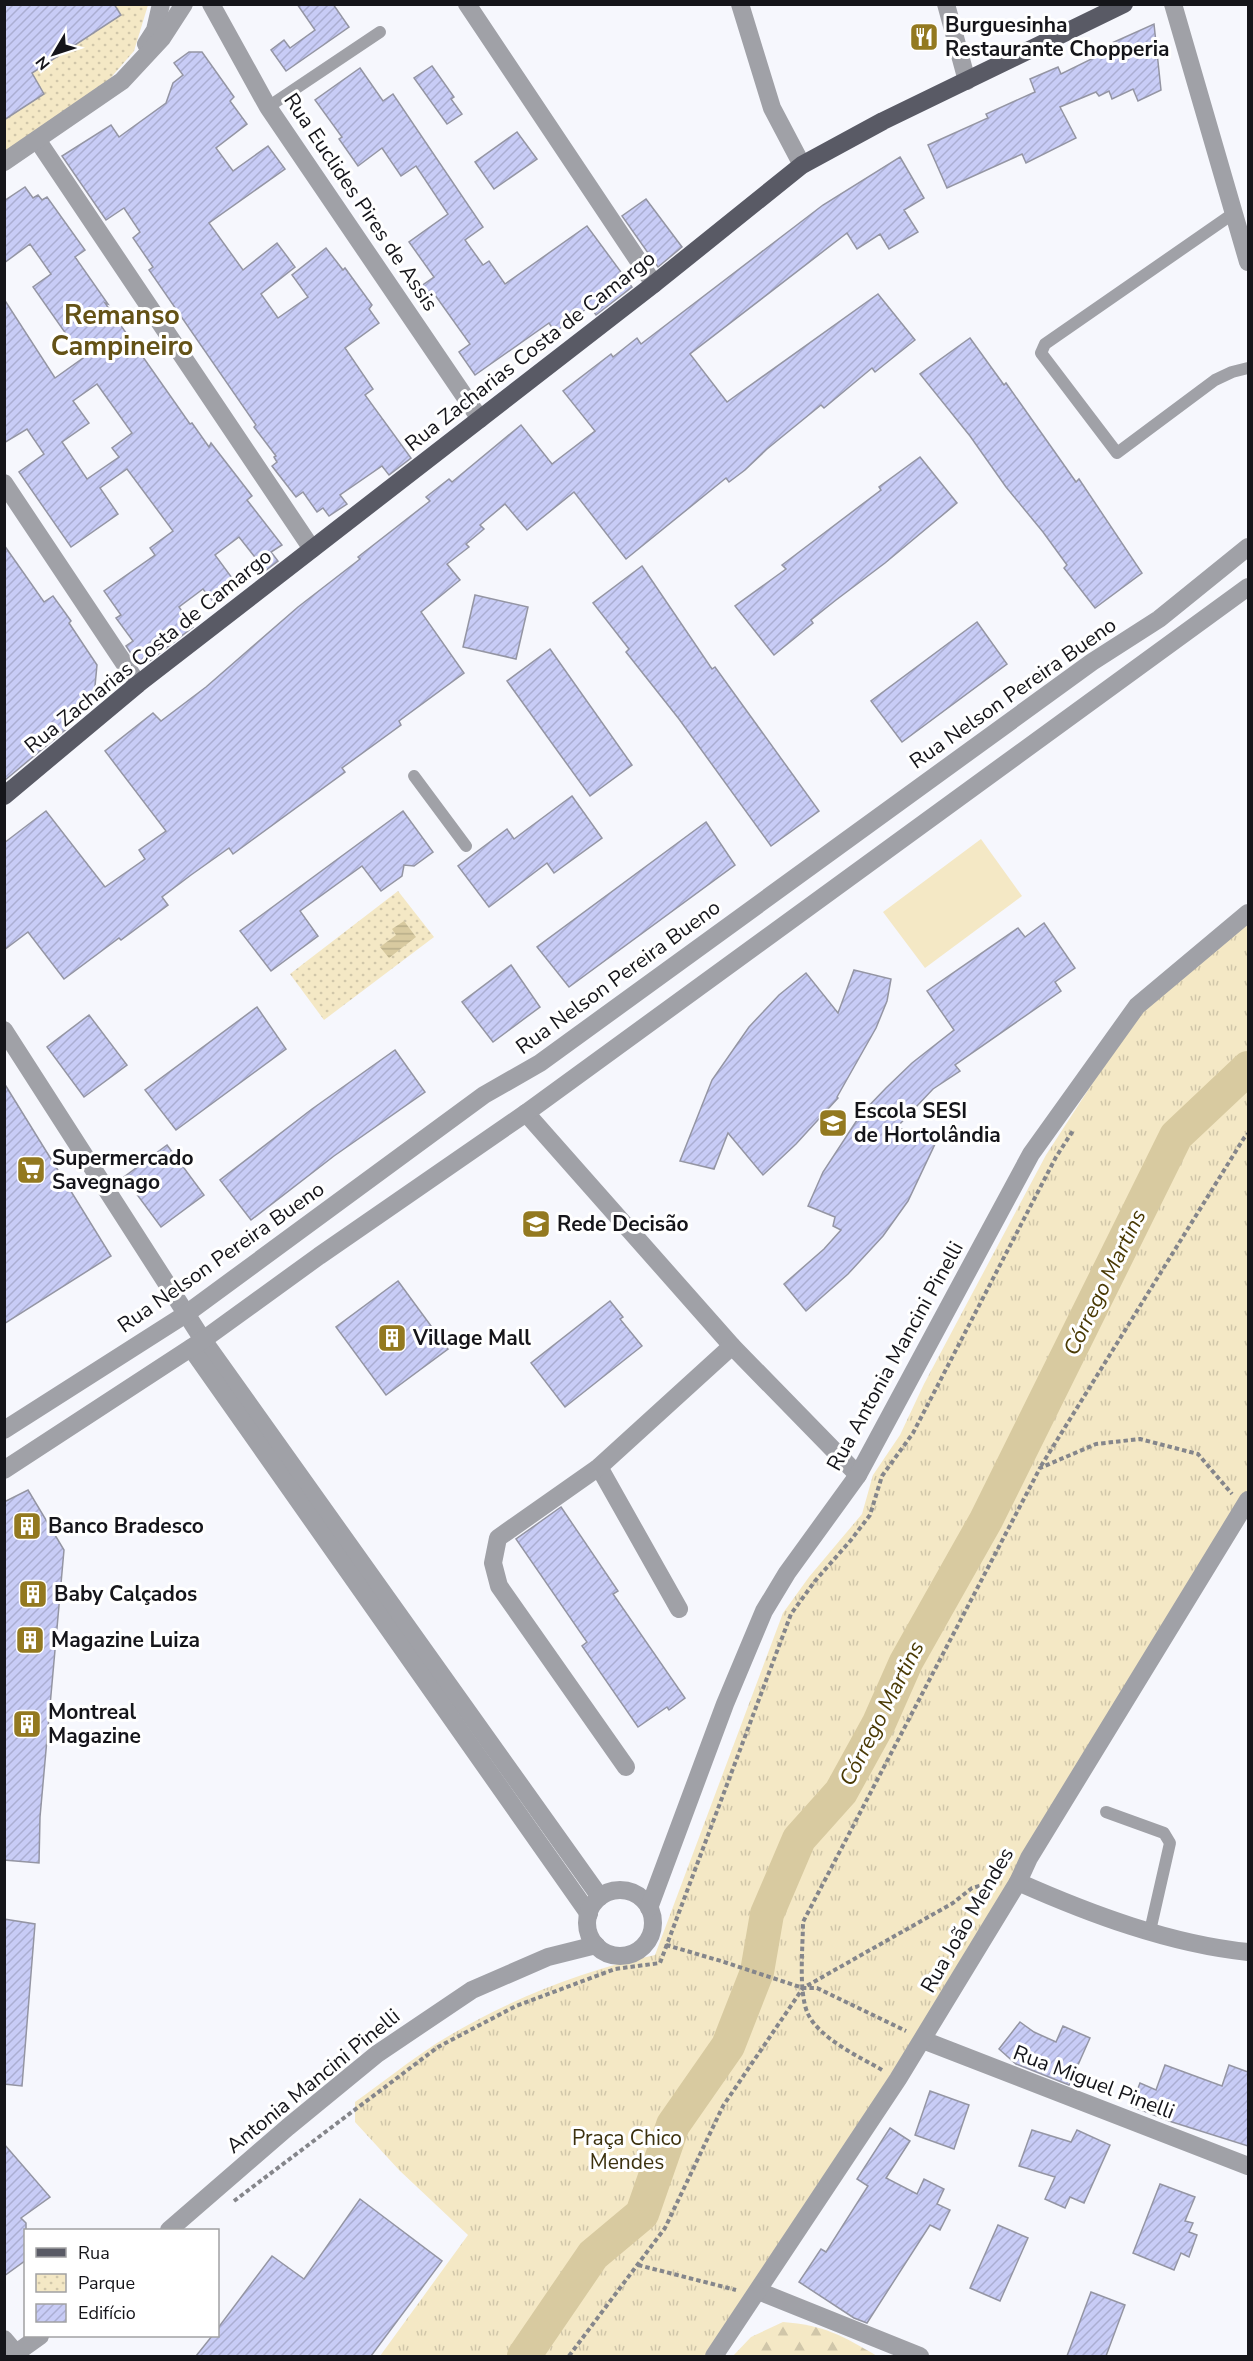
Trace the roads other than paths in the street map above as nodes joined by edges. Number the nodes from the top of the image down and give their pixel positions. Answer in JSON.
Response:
{"nodes":[{"id":1,"x":161,"y":4,"type":"edge"},
{"id":2,"x":184,"y":4,"type":"edge"},
{"id":3,"x":211,"y":4,"type":"edge"},
{"id":4,"x":467,"y":4,"type":"edge"},
{"id":5,"x":740,"y":4,"type":"edge"},
{"id":6,"x":946,"y":4,"type":"edge"},
{"id":7,"x":1124,"y":4,"type":"edge"},
{"id":8,"x":1173,"y":4,"type":"edge"},
{"id":9,"x":380,"y":32,"type":"dead end"},
{"id":10,"x":122,"y":81,"type":"junction"},
{"id":11,"x":967,"y":81,"type":"junction"},
{"id":12,"x":268,"y":106,"type":"junction"},
{"id":13,"x":38,"y":141,"type":"junction"},
{"id":14,"x":4,"y":162,"type":"edge"},
{"id":15,"x":802,"y":165,"type":"junction"},
{"id":16,"x":1234,"y":213,"type":"junction"},
{"id":17,"x":1248,"y":262,"type":"edge"},
{"id":18,"x":654,"y":284,"type":"junction"},
{"id":19,"x":1248,"y":368,"type":"edge"},
{"id":20,"x":480,"y":419,"type":"junction"},
{"id":21,"x":4,"y":483,"type":"edge"},
{"id":22,"x":1248,"y":548,"type":"edge"},
{"id":23,"x":312,"y":549,"type":"junction"},
{"id":24,"x":1248,"y":587,"type":"edge"},
{"id":25,"x":138,"y":684,"type":"junction"},
{"id":26,"x":414,"y":776,"type":"dead end"},
{"id":27,"x":4,"y":796,"type":"edge"},
{"id":28,"x":466,"y":846,"type":"dead end"},
{"id":29,"x":1248,"y":913,"type":"edge"},
{"id":30,"x":4,"y":1030,"type":"edge"},
{"id":31,"x":525,"y":1113,"type":"junction"},
{"id":32,"x":186,"y":1314,"type":"junction"},
{"id":33,"x":197,"y":1344,"type":"junction"},
{"id":34,"x":732,"y":1346,"type":"junction"},
{"id":35,"x":4,"y":1430,"type":"edge"},
{"id":36,"x":599,"y":1467,"type":"junction"},
{"id":37,"x":4,"y":1470,"type":"edge"},
{"id":38,"x":858,"y":1475,"type":"junction"},
{"id":39,"x":1246,"y":1511,"type":"edge"},
{"id":40,"x":679,"y":1609,"type":"dead end"},
{"id":41,"x":626,"y":1767,"type":"dead end"},
{"id":42,"x":1107,"y":1812,"type":"dead end"},
{"id":43,"x":1018,"y":1882,"type":"junction"},
{"id":44,"x":600,"y":1897,"type":"junction"},
{"id":45,"x":649,"y":1908,"type":"junction"},
{"id":46,"x":589,"y":1914,"type":"junction"},
{"id":47,"x":1150,"y":1931,"type":"junction"},
{"id":48,"x":596,"y":1945,"type":"junction"},
{"id":49,"x":1248,"y":1952,"type":"edge"},
{"id":50,"x":923,"y":2040,"type":"junction"},
{"id":51,"x":1248,"y":2166,"type":"edge"},
{"id":52,"x":170,"y":2229,"type":"edge"},
{"id":53,"x":758,"y":2291,"type":"junction"},
{"id":54,"x":38,"y":2337,"type":"edge"},
{"id":55,"x":11,"y":2350,"type":"edge"},
{"id":56,"x":714,"y":2356,"type":"edge"},
{"id":57,"x":920,"y":2356,"type":"edge"}],
"edges":[{"from":1,"to":10,"type":"street"},
{"from":2,"to":10,"type":"street"},
{"from":3,"to":12,"type":"street","name":"Rua Euclides Pires de Assis"},
{"from":4,"to":18,"type":"street"},
{"from":5,"to":15,"type":"street"},
{"from":6,"to":11,"type":"street"},
{"from":7,"to":11,"type":"main road","name":"Rua Zacharias Costa de Camargo"},
{"from":8,"to":16,"type":"street"},
{"from":9,"to":12,"type":"lane"},
{"from":10,"to":13,"type":"street"},
{"from":11,"to":15,"type":"main road","name":"Rua Zacharias Costa de Camargo"},
{"from":12,"to":20,"type":"street","name":"Rua Euclides Pires de Assis"},
{"from":13,"to":14,"type":"street"},
{"from":13,"to":23,"type":"street"},
{"from":15,"to":18,"type":"main road","name":"Rua Zacharias Costa de Camargo"},
{"from":16,"to":17,"type":"street"},
{"from":16,"to":19,"type":"lane"},
{"from":18,"to":20,"type":"main road","name":"Rua Zacharias Costa de Camargo"},
{"from":20,"to":23,"type":"main road","name":"Rua Zacharias Costa de Camargo"},
{"from":21,"to":25,"type":"street"},
{"from":22,"to":32,"type":"street","name":"Rua Nelson Pereira Bueno"},
{"from":23,"to":25,"type":"main road","name":"Rua Zacharias Costa de Camargo"},
{"from":24,"to":31,"type":"street"},
{"from":25,"to":27,"type":"main road","name":"Rua Zacharias Costa de Camargo"},
{"from":26,"to":28,"type":"lane"},
{"from":29,"to":38,"type":"street","name":"Rua Antonia Mancini Pinelli"},
{"from":30,"to":32,"type":"street"},
{"from":31,"to":33,"type":"street"},
{"from":31,"to":34,"type":"street"},
{"from":32,"to":33,"type":"street"},
{"from":32,"to":35,"type":"street","name":"Rua Nelson Pereira Bueno"},
{"from":33,"to":37,"type":"street"},
{"from":33,"to":44,"type":"street"},
{"from":33,"to":46,"type":"street"},
{"from":34,"to":36,"type":"street"},
{"from":34,"to":38,"type":"street"},
{"from":36,"to":40,"type":"street"},
{"from":36,"to":41,"type":"street"},
{"from":38,"to":45,"type":"street","name":"Rua Antonia Mancini Pinelli"},
{"from":39,"to":43,"type":"street","name":"Rua João Mendes"},
{"from":42,"to":47,"type":"lane"},
{"from":43,"to":47,"type":"street"},
{"from":43,"to":50,"type":"street","name":"Rua João Mendes"},
{"from":44,"to":45,"type":"street"},
{"from":44,"to":46,"type":"street"},
{"from":45,"to":48,"type":"street"},
{"from":46,"to":48,"type":"street"},
{"from":47,"to":49,"type":"street"},
{"from":48,"to":52,"type":"street","name":"Antonia Mancini Pinelli"},
{"from":50,"to":51,"type":"street","name":"Rua Miguel Pinelli"},
{"from":50,"to":53,"type":"street","name":"Rua João Mendes"},
{"from":53,"to":56,"type":"street","name":"Rua João Mendes"},
{"from":53,"to":57,"type":"street"},
{"from":54,"to":55,"type":"street"}]}
